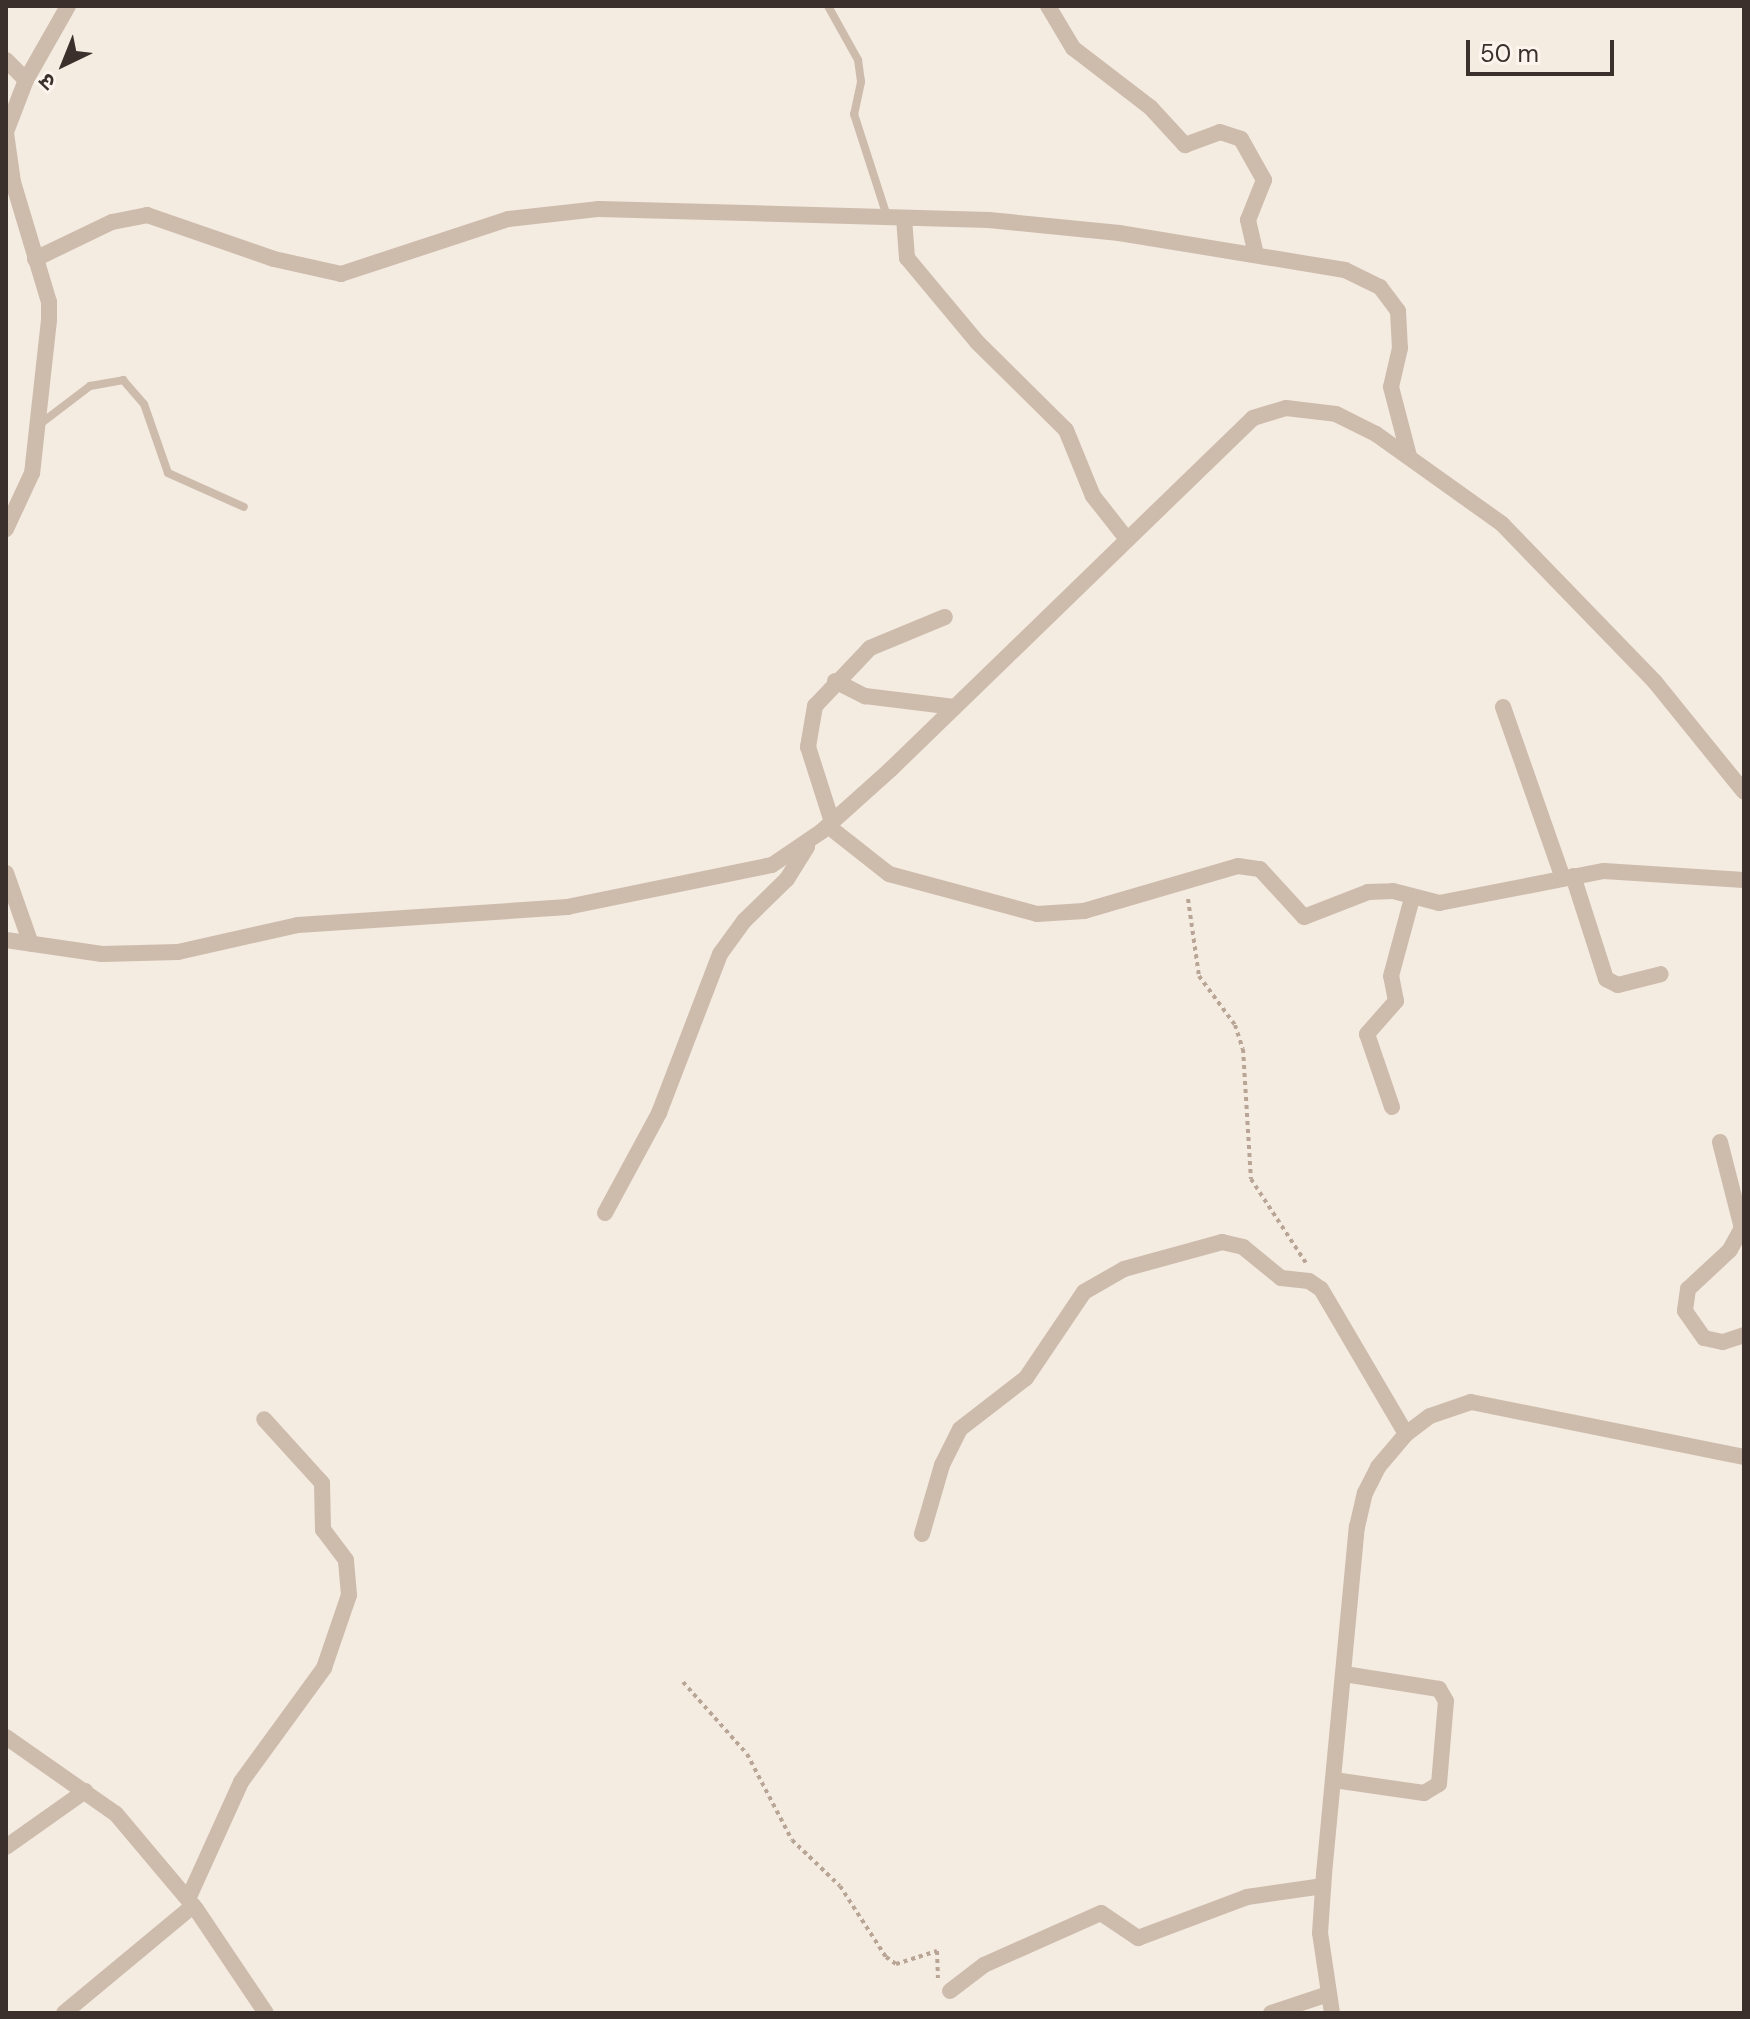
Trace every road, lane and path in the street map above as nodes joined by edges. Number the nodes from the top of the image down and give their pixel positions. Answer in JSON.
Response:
{"nodes":[{"id":1,"x":68,"y":6,"type":"edge"},
{"id":2,"x":828,"y":6,"type":"edge"},
{"id":3,"x":1048,"y":6,"type":"edge"},
{"id":4,"x":6,"y":60,"type":"edge"},
{"id":5,"x":26,"y":80,"type":"junction"},
{"id":6,"x":6,"y":133,"type":"edge"},
{"id":7,"x":896,"y":217,"type":"junction"},
{"id":8,"x":1256,"y":255,"type":"junction"},
{"id":9,"x":35,"y":259,"type":"junction"},
{"id":10,"x":40,"y":424,"type":"junction"},
{"id":11,"x":1409,"y":456,"type":"junction"},
{"id":12,"x":244,"y":507,"type":"dead end"},
{"id":13,"x":6,"y":529,"type":"edge"},
{"id":14,"x":1126,"y":538,"type":"junction"},
{"id":15,"x":945,"y":617,"type":"dead end"},
{"id":16,"x":835,"y":681,"type":"junction"},
{"id":17,"x":954,"y":707,"type":"junction"},
{"id":18,"x":1503,"y":707,"type":"dead end"},
{"id":19,"x":1744,"y":792,"type":"edge"},
{"id":20,"x":830,"y":824,"type":"junction"},
{"id":21,"x":812,"y":838,"type":"junction"},
{"id":22,"x":6,"y":873,"type":"edge"},
{"id":23,"x":1568,"y":877,"type":"junction"},
{"id":24,"x":1744,"y":880,"type":"edge"},
{"id":25,"x":1185,"y":881,"type":"junction"},
{"id":26,"x":1412,"y":898,"type":"junction"},
{"id":27,"x":6,"y":940,"type":"edge"},
{"id":28,"x":31,"y":944,"type":"junction"},
{"id":29,"x":1661,"y":974,"type":"dead end"},
{"id":30,"x":1392,"y":1107,"type":"dead end"},
{"id":31,"x":1720,"y":1142,"type":"dead end"},
{"id":32,"x":605,"y":1213,"type":"dead end"},
{"id":33,"x":1316,"y":1283,"type":"junction"},
{"id":34,"x":1744,"y":1335,"type":"edge"},
{"id":35,"x":264,"y":1419,"type":"dead end"},
{"id":36,"x":1406,"y":1434,"type":"junction"},
{"id":37,"x":1744,"y":1457,"type":"edge"},
{"id":38,"x":922,"y":1534,"type":"dead end"},
{"id":39,"x":1344,"y":1674,"type":"junction"},
{"id":40,"x":683,"y":1682,"type":"dead end"},
{"id":41,"x":6,"y":1737,"type":"edge"},
{"id":42,"x":1334,"y":1780,"type":"junction"},
{"id":43,"x":85,"y":1791,"type":"junction"},
{"id":44,"x":6,"y":1847,"type":"edge"},
{"id":45,"x":1323,"y":1886,"type":"junction"},
{"id":46,"x":190,"y":1902,"type":"junction"},
{"id":47,"x":950,"y":1991,"type":"joint"},
{"id":48,"x":1328,"y":1994,"type":"junction"},
{"id":49,"x":64,"y":2013,"type":"edge"},
{"id":50,"x":266,"y":2013,"type":"edge"},
{"id":51,"x":1271,"y":2013,"type":"edge"},
{"id":52,"x":1332,"y":2013,"type":"edge"}],
"edges":[{"from":1,"to":5,"type":"street"},
{"from":2,"to":7,"type":"lane"},
{"from":3,"to":8,"type":"street"},
{"from":4,"to":5,"type":"street"},
{"from":5,"to":6,"type":"street"},
{"from":6,"to":9,"type":"street"},
{"from":7,"to":8,"type":"street"},
{"from":7,"to":9,"type":"street"},
{"from":7,"to":14,"type":"street"},
{"from":8,"to":11,"type":"street"},
{"from":9,"to":10,"type":"street"},
{"from":10,"to":12,"type":"lane"},
{"from":10,"to":13,"type":"street"},
{"from":11,"to":14,"type":"street"},
{"from":11,"to":19,"type":"street"},
{"from":14,"to":17,"type":"street"},
{"from":15,"to":16,"type":"street"},
{"from":16,"to":17,"type":"street"},
{"from":16,"to":20,"type":"street"},
{"from":17,"to":20,"type":"street"},
{"from":18,"to":23,"type":"street"},
{"from":20,"to":21,"type":"street"},
{"from":20,"to":25,"type":"street"},
{"from":21,"to":28,"type":"street"},
{"from":21,"to":32,"type":"street"},
{"from":22,"to":28,"type":"street"},
{"from":23,"to":24,"type":"street"},
{"from":23,"to":26,"type":"street"},
{"from":23,"to":29,"type":"street"},
{"from":25,"to":26,"type":"street"},
{"from":25,"to":33,"type":"path"},
{"from":26,"to":30,"type":"street"},
{"from":27,"to":28,"type":"street"},
{"from":31,"to":34,"type":"street"},
{"from":33,"to":36,"type":"street"},
{"from":33,"to":38,"type":"street"},
{"from":35,"to":46,"type":"street"},
{"from":36,"to":37,"type":"street"},
{"from":36,"to":39,"type":"street"},
{"from":39,"to":42,"type":"street"},
{"from":39,"to":42,"type":"street"},
{"from":40,"to":47,"type":"path"},
{"from":41,"to":43,"type":"street"},
{"from":42,"to":45,"type":"street"},
{"from":43,"to":44,"type":"street"},
{"from":43,"to":46,"type":"street"},
{"from":45,"to":47,"type":"street"},
{"from":45,"to":48,"type":"street"},
{"from":46,"to":49,"type":"street"},
{"from":46,"to":50,"type":"street"},
{"from":48,"to":51,"type":"street"},
{"from":48,"to":52,"type":"street"}]}
